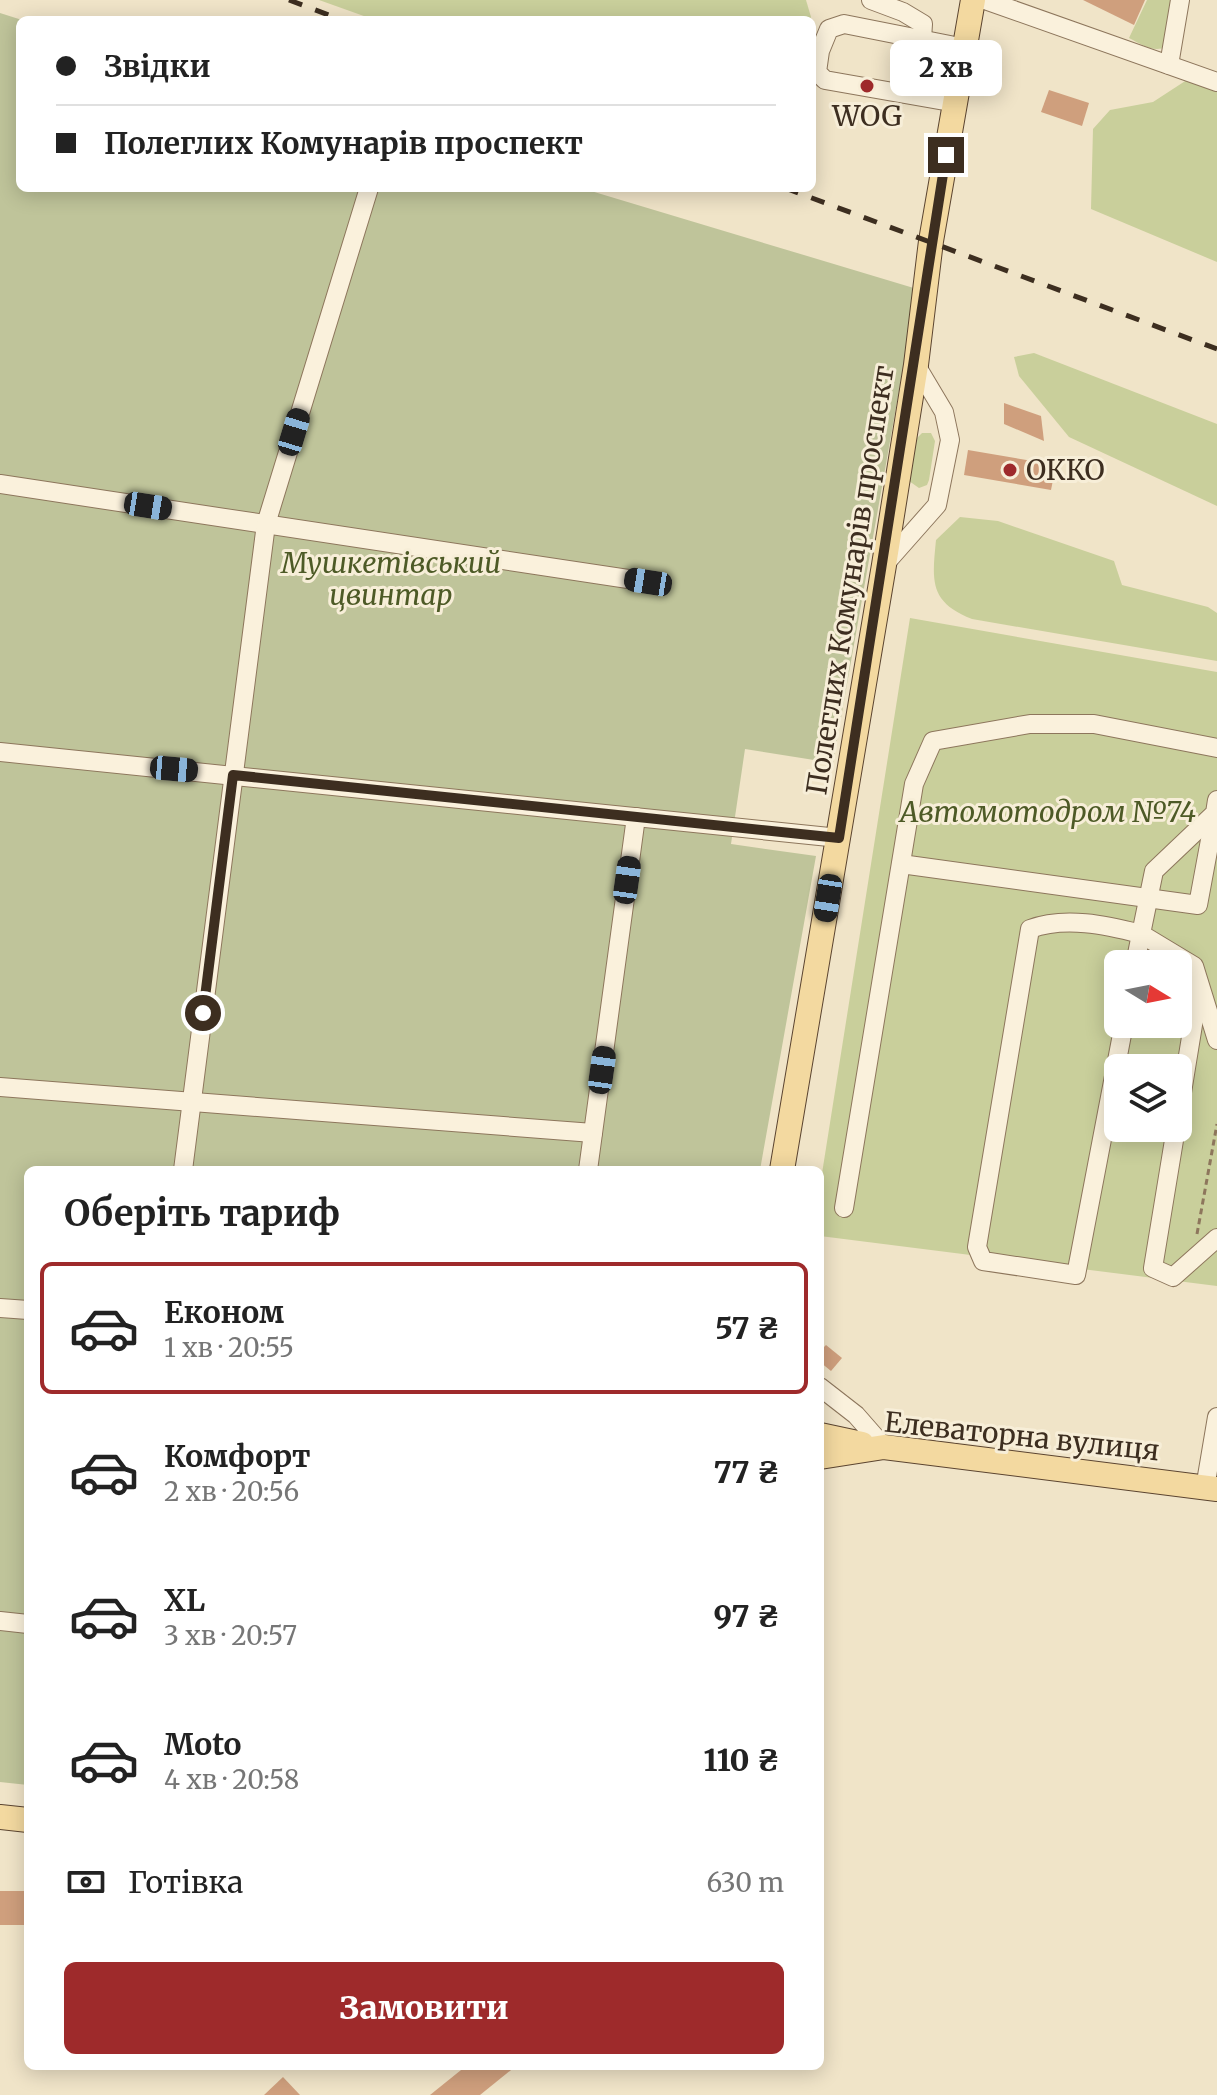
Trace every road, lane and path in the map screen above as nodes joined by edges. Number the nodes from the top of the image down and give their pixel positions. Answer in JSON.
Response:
{"nodes":[{"id":1,"x":871,"y":0,"type":"edge"},
{"id":2,"x":973,"y":0,"type":"edge"},
{"id":3,"x":985,"y":0,"type":"edge"},
{"id":4,"x":1180,"y":0,"type":"edge"},
{"id":5,"x":922,"y":39,"type":"junction"},
{"id":6,"x":965,"y":48,"type":"junction"},
{"id":7,"x":1169,"y":65,"type":"junction"},
{"id":8,"x":1217,"y":82,"type":"edge"},
{"id":9,"x":956,"y":103,"type":"junction"},
{"id":10,"x":368,"y":192,"type":"edge"},
{"id":11,"x":916,"y":365,"type":"junction"},
{"id":12,"x":0,"y":484,"type":"edge"},
{"id":13,"x":266,"y":524,"type":"junction"},
{"id":14,"x":884,"y":565,"type":"junction"},
{"id":15,"x":648,"y":582,"type":"dead end"},
{"id":16,"x":1217,"y":748,"type":"edge"},
{"id":17,"x":0,"y":752,"type":"edge"},
{"id":18,"x":233,"y":775,"type":"junction"},
{"id":19,"x":1216,"y":807,"type":"edge"},
{"id":20,"x":636,"y":817,"type":"junction"},
{"id":21,"x":839,"y":838,"type":"junction"},
{"id":22,"x":901,"y":864,"type":"junction"},
{"id":23,"x":1148,"y":899,"type":"junction"},
{"id":24,"x":1141,"y":934,"type":"junction"},
{"id":25,"x":1138,"y":950,"type":"edge"},
{"id":26,"x":1200,"y":985,"type":"junction"},
{"id":27,"x":1121,"y":1038,"type":"edge"},
{"id":28,"x":1217,"y":1040,"type":"edge"},
{"id":29,"x":1188,"y":1054,"type":"edge"},
{"id":30,"x":0,"y":1087,"type":"edge"},
{"id":31,"x":191,"y":1102,"type":"junction"},
{"id":32,"x":1217,"y":1124,"type":"edge"},
{"id":33,"x":593,"y":1133,"type":"junction"},
{"id":34,"x":1174,"y":1142,"type":"edge"},
{"id":35,"x":183,"y":1166,"type":"edge"},
{"id":36,"x":589,"y":1166,"type":"edge"},
{"id":37,"x":783,"y":1166,"type":"edge"},
{"id":38,"x":844,"y":1208,"type":"dead end"},
{"id":39,"x":1217,"y":1238,"type":"edge"},
{"id":40,"x":1192,"y":1260,"type":"junction"},
{"id":41,"x":0,"y":1308,"type":"edge"},
{"id":42,"x":24,"y":1310,"type":"edge"},
{"id":43,"x":824,"y":1390,"type":"edge"},
{"id":44,"x":1217,"y":1417,"type":"edge"},
{"id":45,"x":824,"y":1436,"type":"edge"},
{"id":46,"x":884,"y":1447,"type":"junction"},
{"id":47,"x":824,"y":1456,"type":"edge"},
{"id":48,"x":1211,"y":1489,"type":"edge"},
{"id":49,"x":0,"y":1621,"type":"edge"},
{"id":50,"x":24,"y":1624,"type":"edge"},
{"id":51,"x":0,"y":1817,"type":"edge"},
{"id":52,"x":24,"y":1820,"type":"edge"}],
"edges":[{"from":1,"to":5,"type":"street"},
{"from":2,"to":6,"type":"main road","name":"Полеглих Комунарів проспект"},
{"from":3,"to":7,"type":"street"},
{"from":4,"to":7,"type":"street"},
{"from":5,"to":6,"type":"street"},
{"from":5,"to":9,"type":"street"},
{"from":6,"to":9,"type":"main road","name":"Полеглих Комунарів проспект"},
{"from":7,"to":8,"type":"street"},
{"from":9,"to":11,"type":"main road","name":"Полеглих Комунарів проспект"},
{"from":10,"to":13,"type":"street"},
{"from":11,"to":14,"type":"main road","name":"Полеглих Комунарів проспект"},
{"from":11,"to":14,"type":"street"},
{"from":12,"to":13,"type":"street"},
{"from":13,"to":15,"type":"street"},
{"from":13,"to":18,"type":"street"},
{"from":14,"to":21,"type":"main road","name":"Полеглих Комунарів проспект"},
{"from":16,"to":22,"type":"street"},
{"from":17,"to":18,"type":"street"},
{"from":18,"to":20,"type":"street"},
{"from":18,"to":31,"type":"street"},
{"from":19,"to":23,"type":"street"},
{"from":19,"to":23,"type":"street"},
{"from":20,"to":21,"type":"street"},
{"from":20,"to":33,"type":"street"},
{"from":21,"to":37,"type":"main road","name":"Полеглих Комунарів проспект"},
{"from":22,"to":23,"type":"street"},
{"from":22,"to":38,"type":"street"},
{"from":23,"to":24,"type":"street"},
{"from":24,"to":25,"type":"street"},
{"from":24,"to":26,"type":"street"},
{"from":24,"to":27,"type":"street"},
{"from":26,"to":28,"type":"street"},
{"from":26,"to":29,"type":"street"},
{"from":30,"to":31,"type":"street"},
{"from":31,"to":33,"type":"street"},
{"from":31,"to":35,"type":"street"},
{"from":32,"to":40,"type":"path"},
{"from":33,"to":36,"type":"street"},
{"from":34,"to":40,"type":"street"},
{"from":39,"to":40,"type":"street"},
{"from":41,"to":42,"type":"street"},
{"from":43,"to":46,"type":"street"},
{"from":44,"to":48,"type":"street"},
{"from":45,"to":46,"type":"main road"},
{"from":46,"to":47,"type":"main road","name":"Елеваторна вулиця"},
{"from":46,"to":48,"type":"main road","name":"Елеваторна вулиця"},
{"from":49,"to":50,"type":"street"},
{"from":51,"to":52,"type":"main road"}]}
